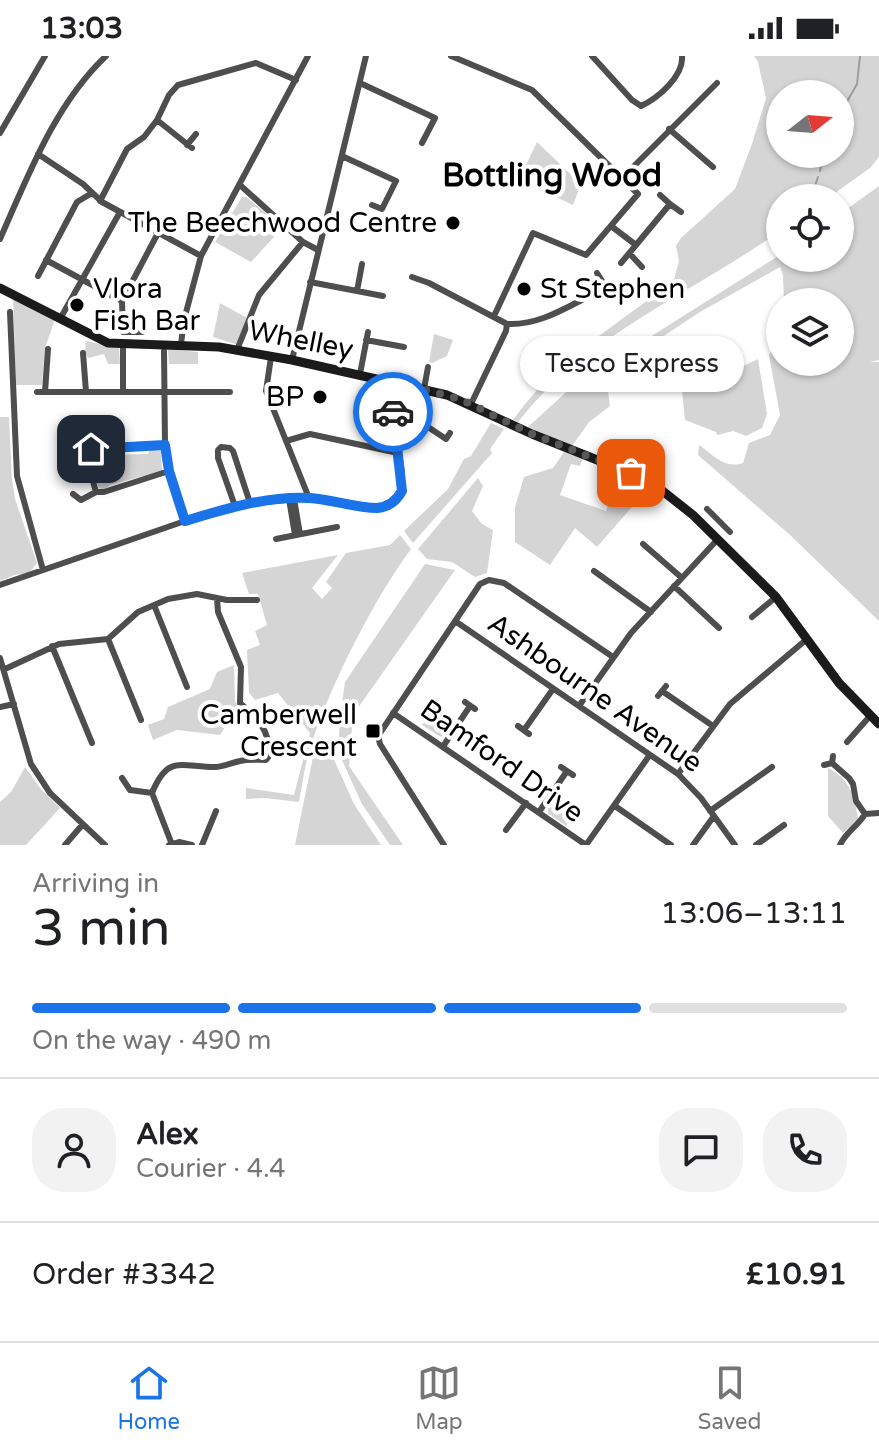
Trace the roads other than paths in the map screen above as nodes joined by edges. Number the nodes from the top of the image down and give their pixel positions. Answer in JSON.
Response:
{"nodes":[{"id":1,"x":45,"y":56,"type":"edge"},
{"id":2,"x":106,"y":56,"type":"edge"},
{"id":3,"x":308,"y":56,"type":"edge"},
{"id":4,"x":366,"y":56,"type":"edge"},
{"id":5,"x":451,"y":56,"type":"edge"},
{"id":6,"x":592,"y":56,"type":"edge"},
{"id":7,"x":682,"y":56,"type":"edge"},
{"id":8,"x":296,"y":80,"type":"junction"},
{"id":9,"x":360,"y":83,"type":"junction"},
{"id":10,"x":721,"y":95,"type":"dead end"},
{"id":11,"x":157,"y":120,"type":"junction"},
{"id":12,"x":669,"y":129,"type":"junction"},
{"id":13,"x":0,"y":133,"type":"edge"},
{"id":14,"x":196,"y":134,"type":"dead end"},
{"id":15,"x":422,"y":143,"type":"dead end"},
{"id":16,"x":38,"y":154,"type":"junction"},
{"id":17,"x":342,"y":156,"type":"junction"},
{"id":18,"x":715,"y":166,"type":"dead end"},
{"id":19,"x":622,"y":178,"type":"junction"},
{"id":20,"x":240,"y":185,"type":"junction"},
{"id":21,"x":92,"y":193,"type":"junction"},
{"id":22,"x":660,"y":195,"type":"dead end"},
{"id":23,"x":100,"y":201,"type":"junction"},
{"id":24,"x":670,"y":204,"type":"junction"},
{"id":25,"x":372,"y":205,"type":"dead end"},
{"id":26,"x":120,"y":212,"type":"junction"},
{"id":27,"x":681,"y":212,"type":"dead end"},
{"id":28,"x":611,"y":226,"type":"junction"},
{"id":29,"x":158,"y":233,"type":"junction"},
{"id":30,"x":0,"y":239,"type":"edge"},
{"id":31,"x":303,"y":242,"type":"junction"},
{"id":32,"x":636,"y":245,"type":"junction"},
{"id":33,"x":318,"y":250,"type":"junction"},
{"id":34,"x":630,"y":254,"type":"junction"},
{"id":35,"x":201,"y":256,"type":"junction"},
{"id":36,"x":46,"y":260,"type":"junction"},
{"id":37,"x":621,"y":263,"type":"dead end"},
{"id":38,"x":362,"y":264,"type":"dead end"},
{"id":39,"x":642,"y":267,"type":"dead end"},
{"id":40,"x":597,"y":273,"type":"dead end"},
{"id":41,"x":38,"y":276,"type":"dead end"},
{"id":42,"x":412,"y":277,"type":"dead end"},
{"id":43,"x":83,"y":281,"type":"junction"},
{"id":44,"x":310,"y":282,"type":"junction"},
{"id":45,"x":0,"y":288,"type":"edge"},
{"id":46,"x":357,"y":291,"type":"junction"},
{"id":47,"x":383,"y":296,"type":"dead end"},
{"id":48,"x":122,"y":301,"type":"junction"},
{"id":49,"x":10,"y":312,"type":"dead end"},
{"id":50,"x":494,"y":316,"type":"junction"},
{"id":51,"x":60,"y":319,"type":"junction"},
{"id":52,"x":507,"y":324,"type":"junction"},
{"id":53,"x":142,"y":332,"type":"dead end"},
{"id":54,"x":123,"y":344,"type":"junction"},
{"id":55,"x":181,"y":344,"type":"junction"},
{"id":56,"x":403,"y":345,"type":"dead end"},
{"id":57,"x":48,"y":349,"type":"dead end"},
{"id":58,"x":237,"y":350,"type":"junction"},
{"id":59,"x":164,"y":351,"type":"dead end"},
{"id":60,"x":83,"y":353,"type":"dead end"},
{"id":61,"x":271,"y":357,"type":"junction"},
{"id":62,"x":292,"y":360,"type":"junction"},
{"id":63,"x":428,"y":367,"type":"dead end"},
{"id":64,"x":360,"y":374,"type":"junction"},
{"id":65,"x":399,"y":383,"type":"junction"},
{"id":66,"x":424,"y":389,"type":"junction"},
{"id":67,"x":0,"y":392,"type":"edge"},
{"id":68,"x":12,"y":392,"type":"junction"},
{"id":69,"x":37,"y":392,"type":"dead end"},
{"id":70,"x":45,"y":392,"type":"junction"},
{"id":71,"x":86,"y":392,"type":"junction"},
{"id":72,"x":123,"y":392,"type":"junction"},
{"id":73,"x":165,"y":392,"type":"junction"},
{"id":74,"x":230,"y":392,"type":"dead end"},
{"id":75,"x":471,"y":404,"type":"junction"},
{"id":76,"x":394,"y":428,"type":"junction"},
{"id":77,"x":447,"y":438,"type":"dead end"},
{"id":78,"x":286,"y":441,"type":"junction"},
{"id":79,"x":66,"y":443,"type":"dead end"},
{"id":80,"x":165,"y":445,"type":"junction"},
{"id":81,"x":91,"y":449,"type":"junction"},
{"id":82,"x":398,"y":453,"type":"junction"},
{"id":83,"x":169,"y":471,"type":"junction"},
{"id":84,"x":96,"y":492,"type":"junction"},
{"id":85,"x":73,"y":494,"type":"dead end"},
{"id":86,"x":309,"y":498,"type":"junction"},
{"id":87,"x":292,"y":499,"type":"junction"},
{"id":88,"x":81,"y":500,"type":"junction"},
{"id":89,"x":250,"y":503,"type":"junction"},
{"id":90,"x":235,"y":506,"type":"junction"},
{"id":91,"x":77,"y":508,"type":"dead end"},
{"id":92,"x":707,"y":509,"type":"dead end"},
{"id":93,"x":713,"y":515,"type":"junction"},
{"id":94,"x":185,"y":521,"type":"junction"},
{"id":95,"x":703,"y":525,"type":"junction"},
{"id":96,"x":337,"y":527,"type":"dead end"},
{"id":97,"x":730,"y":532,"type":"dead end"},
{"id":98,"x":298,"y":534,"type":"junction"},
{"id":99,"x":276,"y":539,"type":"dead end"},
{"id":100,"x":718,"y":539,"type":"junction"},
{"id":101,"x":643,"y":544,"type":"dead end"},
{"id":102,"x":43,"y":570,"type":"junction"},
{"id":103,"x":594,"y":571,"type":"dead end"},
{"id":104,"x":682,"y":578,"type":"junction"},
{"id":105,"x":0,"y":585,"type":"edge"},
{"id":106,"x":674,"y":586,"type":"junction"},
{"id":107,"x":776,"y":597,"type":"junction"},
{"id":108,"x":217,"y":598,"type":"junction"},
{"id":109,"x":257,"y":600,"type":"dead end"},
{"id":110,"x":154,"y":605,"type":"junction"},
{"id":111,"x":651,"y":612,"type":"junction"},
{"id":112,"x":752,"y":617,"type":"dead end"},
{"id":113,"x":455,"y":621,"type":"junction"},
{"id":114,"x":719,"y":628,"type":"dead end"},
{"id":115,"x":108,"y":639,"type":"junction"},
{"id":116,"x":807,"y":639,"type":"junction"},
{"id":117,"x":52,"y":646,"type":"junction"},
{"id":118,"x":613,"y":657,"type":"junction"},
{"id":119,"x":0,"y":658,"type":"edge"},
{"id":120,"x":5,"y":669,"type":"junction"},
{"id":121,"x":183,"y":684,"type":"dead end"},
{"id":122,"x":553,"y":689,"type":"junction"},
{"id":123,"x":662,"y":691,"type":"dead end"},
{"id":124,"x":14,"y":704,"type":"junction"},
{"id":125,"x":470,"y":706,"type":"dead end"},
{"id":126,"x":579,"y":706,"type":"junction"},
{"id":127,"x":0,"y":707,"type":"edge"},
{"id":128,"x":393,"y":713,"type":"junction"},
{"id":129,"x":137,"y":716,"type":"dead end"},
{"id":130,"x":870,"y":716,"type":"junction"},
{"id":131,"x":879,"y":724,"type":"edge"},
{"id":132,"x":713,"y":726,"type":"junction"},
{"id":133,"x":524,"y":730,"type":"dead end"},
{"id":134,"x":88,"y":740,"type":"dead end"},
{"id":135,"x":847,"y":742,"type":"dead end"},
{"id":136,"x":444,"y":745,"type":"junction"},
{"id":137,"x":649,"y":756,"type":"junction"},
{"id":138,"x":829,"y":761,"type":"dead end"},
{"id":139,"x":767,"y":769,"type":"dead end"},
{"id":140,"x":567,"y":771,"type":"dead end"},
{"id":141,"x":678,"y":774,"type":"junction"},
{"id":142,"x":122,"y":778,"type":"dead end"},
{"id":143,"x":152,"y":793,"type":"junction"},
{"id":144,"x":526,"y":803,"type":"junction"},
{"id":145,"x":615,"y":806,"type":"junction"},
{"id":146,"x":539,"y":812,"type":"junction"},
{"id":147,"x":712,"y":813,"type":"junction"},
{"id":148,"x":879,"y":813,"type":"edge"},
{"id":149,"x":865,"y":814,"type":"junction"},
{"id":150,"x":216,"y":816,"type":"dead end"},
{"id":151,"x":83,"y":824,"type":"junction"},
{"id":152,"x":506,"y":830,"type":"dead end"},
{"id":153,"x":781,"y":830,"type":"dead end"},
{"id":154,"x":170,"y":844,"type":"edge"},
{"id":155,"x":65,"y":845,"type":"edge"},
{"id":156,"x":105,"y":845,"type":"edge"},
{"id":157,"x":192,"y":845,"type":"edge"},
{"id":158,"x":202,"y":845,"type":"edge"},
{"id":159,"x":444,"y":845,"type":"edge"},
{"id":160,"x":586,"y":845,"type":"edge"},
{"id":161,"x":671,"y":845,"type":"edge"},
{"id":162,"x":693,"y":845,"type":"edge"},
{"id":163,"x":735,"y":845,"type":"edge"},
{"id":164,"x":756,"y":845,"type":"edge"},
{"id":165,"x":840,"y":845,"type":"edge"}],
"edges":[{"from":1,"to":13,"type":"street"},
{"from":2,"to":16,"type":"street"},
{"from":3,"to":8,"type":"street"},
{"from":4,"to":9,"type":"street"},
{"from":5,"to":19,"type":"street"},
{"from":6,"to":7,"type":"street"},
{"from":8,"to":11,"type":"street"},
{"from":8,"to":20,"type":"street"},
{"from":9,"to":15,"type":"street"},
{"from":9,"to":17,"type":"street"},
{"from":10,"to":12,"type":"street"},
{"from":11,"to":14,"type":"street"},
{"from":11,"to":23,"type":"street"},
{"from":12,"to":18,"type":"street"},
{"from":12,"to":19,"type":"street"},
{"from":16,"to":21,"type":"street"},
{"from":16,"to":30,"type":"street"},
{"from":17,"to":25,"type":"street"},
{"from":17,"to":33,"type":"street"},
{"from":19,"to":28,"type":"street"},
{"from":20,"to":31,"type":"street"},
{"from":20,"to":35,"type":"street"},
{"from":21,"to":23,"type":"street"},
{"from":21,"to":36,"type":"street"},
{"from":22,"to":24,"type":"street"},
{"from":23,"to":26,"type":"street"},
{"from":24,"to":27,"type":"street"},
{"from":24,"to":32,"type":"street"},
{"from":26,"to":29,"type":"street"},
{"from":26,"to":43,"type":"street"},
{"from":28,"to":32,"type":"street"},
{"from":28,"to":50,"type":"street"},
{"from":29,"to":35,"type":"street"},
{"from":29,"to":48,"type":"street"},
{"from":31,"to":33,"type":"street"},
{"from":31,"to":58,"type":"street"},
{"from":32,"to":34,"type":"street"},
{"from":33,"to":44,"type":"street"},
{"from":34,"to":37,"type":"street"},
{"from":34,"to":39,"type":"street"},
{"from":35,"to":55,"type":"street"},
{"from":36,"to":41,"type":"street"},
{"from":36,"to":43,"type":"street"},
{"from":38,"to":46,"type":"street"},
{"from":40,"to":52,"type":"street"},
{"from":42,"to":50,"type":"street"},
{"from":43,"to":48,"type":"street"},
{"from":43,"to":51,"type":"street"},
{"from":44,"to":46,"type":"street"},
{"from":44,"to":62,"type":"street"},
{"from":45,"to":51,"type":"main road","name":"Whelley"},
{"from":46,"to":47,"type":"street"},
{"from":48,"to":53,"type":"street"},
{"from":49,"to":68,"type":"street"},
{"from":50,"to":52,"type":"street"},
{"from":51,"to":54,"type":"main road","name":"Whelley"},
{"from":52,"to":75,"type":"street"},
{"from":54,"to":55,"type":"main road","name":"Whelley"},
{"from":54,"to":72,"type":"street"},
{"from":55,"to":58,"type":"main road","name":"Whelley"},
{"from":56,"to":64,"type":"street"},
{"from":57,"to":70,"type":"street"},
{"from":58,"to":61,"type":"main road","name":"Whelley"},
{"from":59,"to":73,"type":"street"},
{"from":60,"to":71,"type":"street"},
{"from":61,"to":62,"type":"main road","name":"Whelley"},
{"from":61,"to":78,"type":"street"},
{"from":62,"to":64,"type":"main road","name":"Whelley"},
{"from":63,"to":66,"type":"street"},
{"from":64,"to":65,"type":"main road","name":"Whelley"},
{"from":65,"to":66,"type":"main road","name":"Whelley"},
{"from":65,"to":76,"type":"street"},
{"from":66,"to":75,"type":"main road","name":"Whelley"},
{"from":67,"to":68,"type":"street"},
{"from":68,"to":102,"type":"street"},
{"from":69,"to":70,"type":"street"},
{"from":70,"to":71,"type":"street"},
{"from":71,"to":72,"type":"street"},
{"from":72,"to":73,"type":"street"},
{"from":73,"to":74,"type":"street"},
{"from":73,"to":80,"type":"street"},
{"from":75,"to":95,"type":"main road","name":"Whelley"},
{"from":76,"to":77,"type":"street"},
{"from":76,"to":82,"type":"street"},
{"from":78,"to":82,"type":"street"},
{"from":78,"to":86,"type":"street"},
{"from":79,"to":81,"type":"street"},
{"from":80,"to":81,"type":"street"},
{"from":80,"to":83,"type":"street"},
{"from":81,"to":84,"type":"street"},
{"from":82,"to":86,"type":"street"},
{"from":83,"to":84,"type":"street"},
{"from":83,"to":94,"type":"street"},
{"from":84,"to":88,"type":"street"},
{"from":85,"to":88,"type":"street"},
{"from":86,"to":87,"type":"street"},
{"from":87,"to":89,"type":"street"},
{"from":87,"to":98,"type":"street"},
{"from":88,"to":91,"type":"street"},
{"from":89,"to":90,"type":"street"},
{"from":89,"to":90,"type":"street"},
{"from":90,"to":94,"type":"street"},
{"from":92,"to":93,"type":"street"},
{"from":93,"to":95,"type":"street"},
{"from":93,"to":97,"type":"street"},
{"from":94,"to":102,"type":"street"},
{"from":95,"to":100,"type":"main road","name":"Whelley"},
{"from":96,"to":98,"type":"street"},
{"from":98,"to":99,"type":"street"},
{"from":100,"to":104,"type":"street"},
{"from":100,"to":107,"type":"main road","name":"Whelley"},
{"from":101,"to":104,"type":"street"},
{"from":102,"to":105,"type":"street"},
{"from":103,"to":111,"type":"street"},
{"from":104,"to":106,"type":"street"},
{"from":106,"to":111,"type":"street"},
{"from":106,"to":114,"type":"street"},
{"from":107,"to":112,"type":"street"},
{"from":107,"to":116,"type":"main road","name":"Whelley"},
{"from":108,"to":109,"type":"street"},
{"from":108,"to":110,"type":"street"},
{"from":108,"to":143,"type":"street"},
{"from":110,"to":115,"type":"street"},
{"from":110,"to":121,"type":"street"},
{"from":111,"to":118,"type":"street"},
{"from":113,"to":118,"type":"street"},
{"from":113,"to":122,"type":"street","name":"Ashbourne Avenue"},
{"from":113,"to":128,"type":"street"},
{"from":115,"to":117,"type":"street"},
{"from":115,"to":129,"type":"street"},
{"from":116,"to":130,"type":"main road","name":"Whelley"},
{"from":116,"to":132,"type":"street"},
{"from":117,"to":120,"type":"street"},
{"from":117,"to":134,"type":"street"},
{"from":118,"to":126,"type":"street"},
{"from":119,"to":120,"type":"street"},
{"from":120,"to":124,"type":"street"},
{"from":122,"to":126,"type":"street","name":"Ashbourne Avenue"},
{"from":122,"to":133,"type":"street"},
{"from":123,"to":132,"type":"street"},
{"from":124,"to":127,"type":"street"},
{"from":124,"to":151,"type":"street"},
{"from":125,"to":136,"type":"street"},
{"from":126,"to":137,"type":"street","name":"Ashbourne Avenue"},
{"from":128,"to":136,"type":"street","name":"Bamford Drive"},
{"from":128,"to":159,"type":"street"},
{"from":130,"to":131,"type":"main road","name":"Whelley"},
{"from":130,"to":135,"type":"street"},
{"from":132,"to":141,"type":"street"},
{"from":136,"to":144,"type":"street","name":"Bamford Drive"},
{"from":137,"to":141,"type":"street","name":"Ashbourne Avenue"},
{"from":137,"to":145,"type":"street"},
{"from":138,"to":149,"type":"street"},
{"from":139,"to":147,"type":"street"},
{"from":140,"to":146,"type":"street"},
{"from":141,"to":147,"type":"street","name":"Ashbourne Avenue"},
{"from":142,"to":143,"type":"street"},
{"from":143,"to":154,"type":"street"},
{"from":144,"to":146,"type":"street","name":"Bamford Drive"},
{"from":144,"to":152,"type":"street"},
{"from":145,"to":160,"type":"street"},
{"from":145,"to":161,"type":"street"},
{"from":146,"to":160,"type":"street","name":"Bamford Drive"},
{"from":147,"to":162,"type":"street"},
{"from":147,"to":163,"type":"street","name":"Ashbourne Avenue"},
{"from":148,"to":149,"type":"street"},
{"from":149,"to":165,"type":"street"},
{"from":150,"to":158,"type":"street"},
{"from":151,"to":155,"type":"street"},
{"from":151,"to":156,"type":"street"},
{"from":153,"to":164,"type":"street"},
{"from":154,"to":157,"type":"street"}]}
